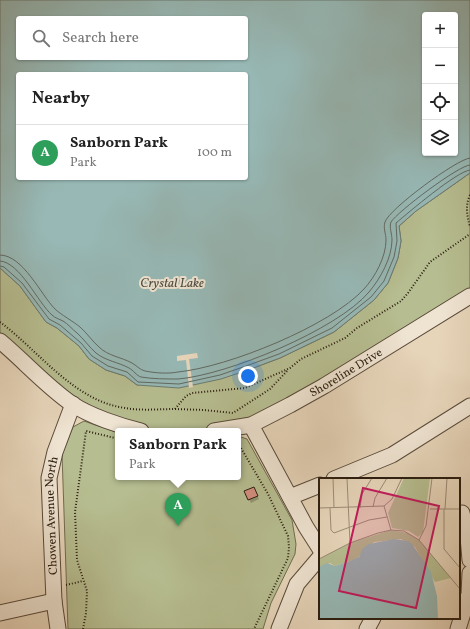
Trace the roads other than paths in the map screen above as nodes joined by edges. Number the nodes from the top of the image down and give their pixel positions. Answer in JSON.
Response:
{"nodes":[{"id":1,"x":470,"y":296,"type":"edge"},
{"id":2,"x":0,"y":341,"type":"edge"},
{"id":3,"x":73,"y":404,"type":"junction"},
{"id":4,"x":470,"y":406,"type":"edge"},
{"id":5,"x":251,"y":425,"type":"junction"},
{"id":6,"x":130,"y":428,"type":"edge"},
{"id":7,"x":232,"y":428,"type":"edge"},
{"id":8,"x":337,"y":478,"type":"edge"},
{"id":9,"x":319,"y":485,"type":"edge"},
{"id":10,"x":290,"y":497,"type":"junction"},
{"id":11,"x":464,"y":513,"type":"edge"},
{"id":12,"x":319,"y":547,"type":"edge"},
{"id":13,"x":319,"y":558,"type":"edge"},
{"id":14,"x":470,"y":560,"type":"edge"},
{"id":15,"x":470,"y":573,"type":"edge"},
{"id":16,"x":54,"y":602,"type":"junction"},
{"id":17,"x":0,"y":614,"type":"edge"},
{"id":18,"x":372,"y":619,"type":"edge"},
{"id":19,"x":58,"y":629,"type":"edge"},
{"id":20,"x":279,"y":629,"type":"edge"},
{"id":21,"x":367,"y":629,"type":"edge"},
{"id":22,"x":458,"y":629,"type":"edge"}],
"edges":[{"from":1,"to":5,"type":"street","name":"Shoreline Drive"},
{"from":2,"to":3,"type":"street"},
{"from":3,"to":6,"type":"street"},
{"from":3,"to":16,"type":"street","name":"Chowen Avenue North"},
{"from":4,"to":8,"type":"street"},
{"from":5,"to":7,"type":"street","name":"Shoreline Drive"},
{"from":5,"to":10,"type":"street"},
{"from":9,"to":10,"type":"street"},
{"from":10,"to":12,"type":"street"},
{"from":11,"to":14,"type":"street"},
{"from":13,"to":20,"type":"street"},
{"from":15,"to":22,"type":"street"},
{"from":16,"to":17,"type":"street"},
{"from":16,"to":19,"type":"street","name":"Chowen Avenue North"},
{"from":18,"to":21,"type":"street"}]}
